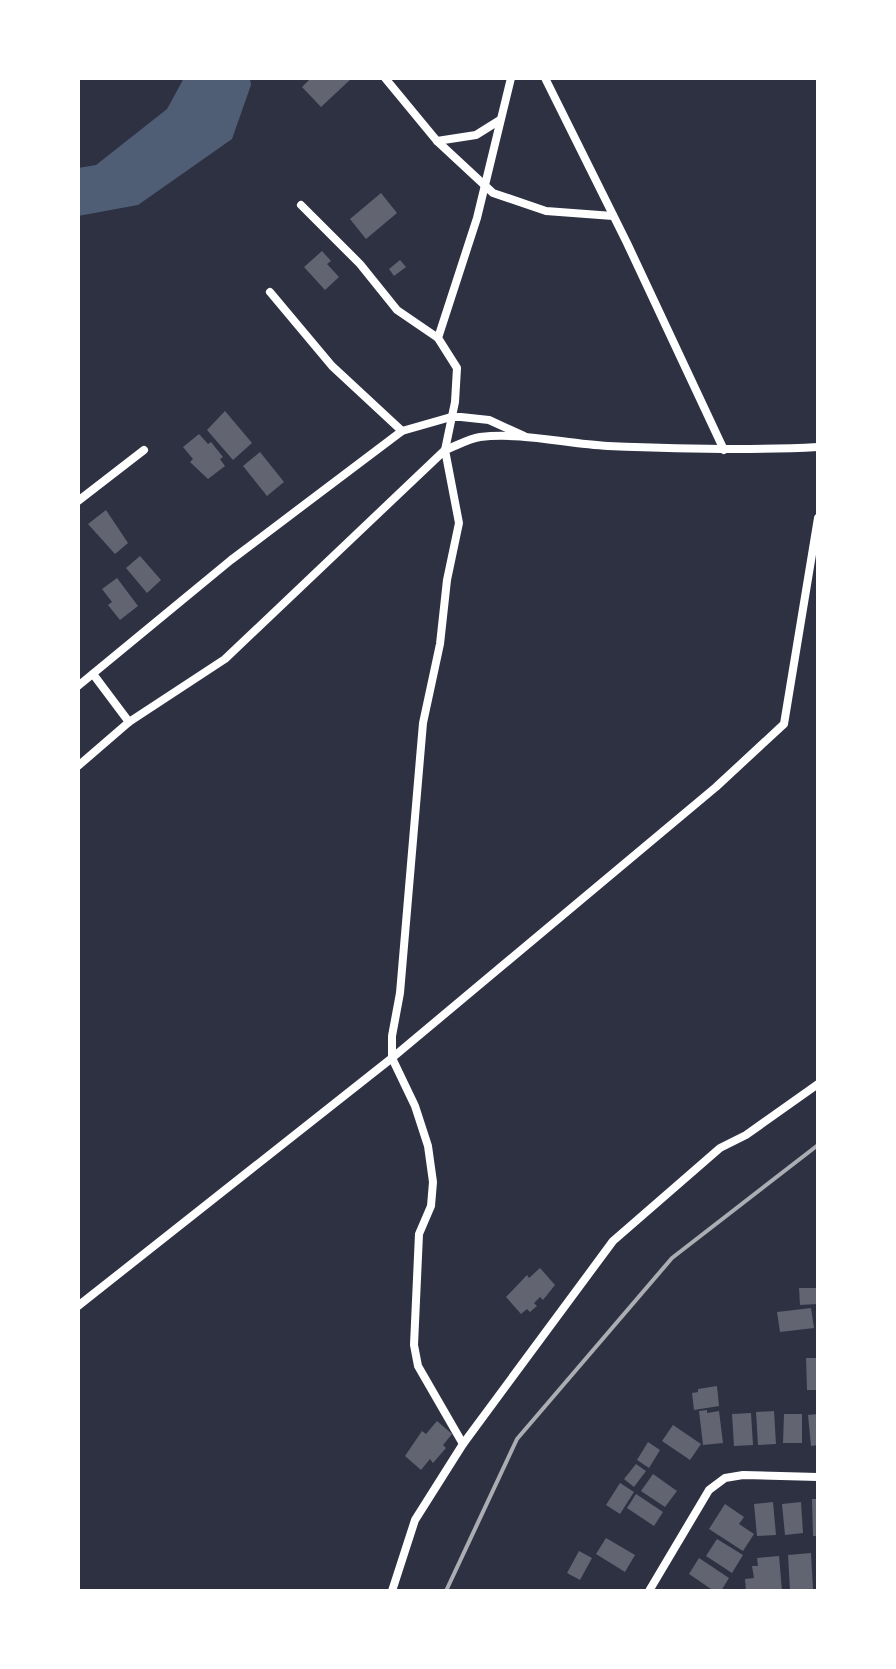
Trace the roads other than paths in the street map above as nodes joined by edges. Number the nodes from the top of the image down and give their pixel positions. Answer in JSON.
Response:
{"nodes":[{"id":1,"x":385,"y":78,"type":"edge"},
{"id":2,"x":511,"y":78,"type":"edge"},
{"id":3,"x":545,"y":78,"type":"edge"},
{"id":4,"x":501,"y":119,"type":"junction"},
{"id":5,"x":437,"y":141,"type":"junction"},
{"id":6,"x":485,"y":185,"type":"junction"},
{"id":7,"x":301,"y":205,"type":"dead end"},
{"id":8,"x":613,"y":216,"type":"junction"},
{"id":9,"x":270,"y":292,"type":"dead end"},
{"id":10,"x":438,"y":338,"type":"junction"},
{"id":11,"x":451,"y":417,"type":"junction"},
{"id":12,"x":402,"y":431,"type":"junction"},
{"id":13,"x":527,"y":437,"type":"junction"},
{"id":14,"x":818,"y":447,"type":"edge"},
{"id":15,"x":144,"y":450,"type":"dead end"},
{"id":16,"x":445,"y":450,"type":"junction"},
{"id":17,"x":724,"y":450,"type":"junction"},
{"id":18,"x":78,"y":501,"type":"edge"},
{"id":19,"x":818,"y":518,"type":"edge"},
{"id":20,"x":93,"y":674,"type":"junction"},
{"id":21,"x":78,"y":686,"type":"edge"},
{"id":22,"x":129,"y":722,"type":"junction"},
{"id":23,"x":78,"y":766,"type":"edge"},
{"id":24,"x":392,"y":1058,"type":"junction"},
{"id":25,"x":818,"y":1084,"type":"edge"},
{"id":26,"x":78,"y":1306,"type":"edge"},
{"id":27,"x":463,"y":1444,"type":"junction"},
{"id":28,"x":818,"y":1477,"type":"edge"},
{"id":29,"x":392,"y":1591,"type":"edge"},
{"id":30,"x":649,"y":1591,"type":"edge"}],
"edges":[{"from":1,"to":5,"type":"street"},
{"from":2,"to":4,"type":"street"},
{"from":3,"to":8,"type":"street"},
{"from":4,"to":5,"type":"street"},
{"from":4,"to":6,"type":"street"},
{"from":5,"to":6,"type":"street"},
{"from":6,"to":8,"type":"street"},
{"from":6,"to":10,"type":"street"},
{"from":7,"to":10,"type":"street"},
{"from":8,"to":17,"type":"street"},
{"from":9,"to":12,"type":"street"},
{"from":10,"to":11,"type":"street"},
{"from":11,"to":12,"type":"street"},
{"from":11,"to":13,"type":"street"},
{"from":11,"to":16,"type":"street"},
{"from":12,"to":20,"type":"street"},
{"from":13,"to":16,"type":"street"},
{"from":13,"to":17,"type":"street"},
{"from":14,"to":17,"type":"street"},
{"from":15,"to":18,"type":"street"},
{"from":16,"to":22,"type":"street"},
{"from":16,"to":24,"type":"street"},
{"from":19,"to":24,"type":"street"},
{"from":20,"to":21,"type":"street"},
{"from":20,"to":22,"type":"street"},
{"from":22,"to":23,"type":"street"},
{"from":24,"to":26,"type":"street"},
{"from":24,"to":27,"type":"street"},
{"from":25,"to":27,"type":"street"},
{"from":27,"to":29,"type":"street"},
{"from":28,"to":30,"type":"street"}]}
